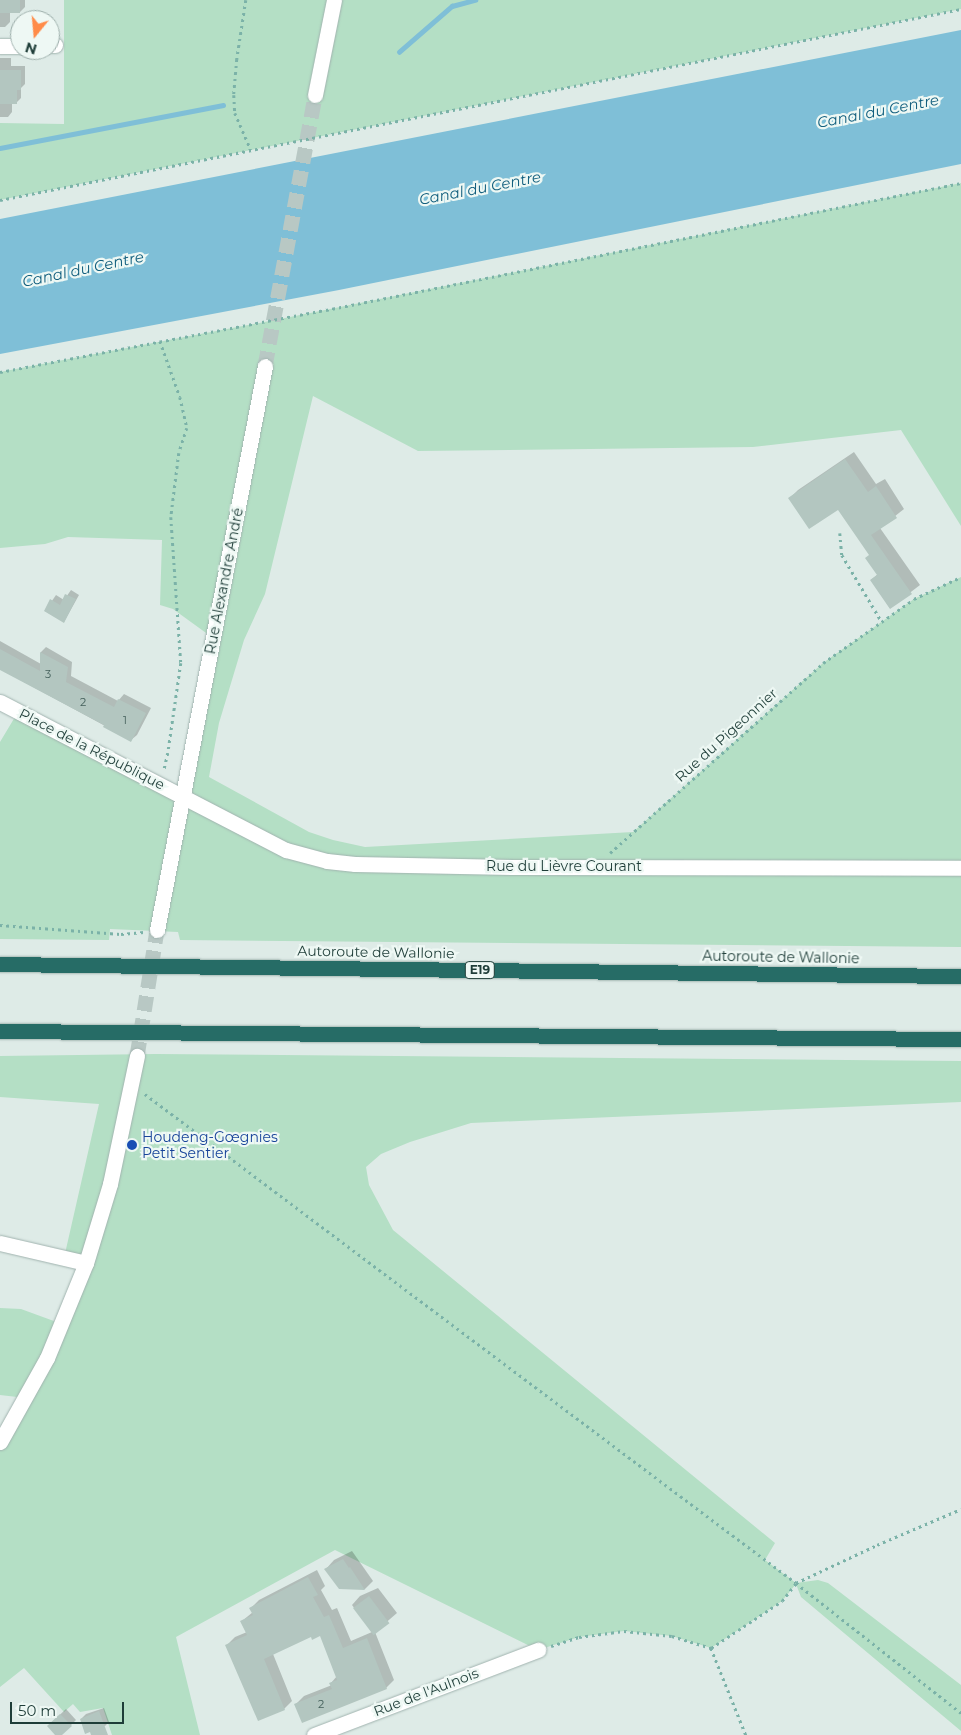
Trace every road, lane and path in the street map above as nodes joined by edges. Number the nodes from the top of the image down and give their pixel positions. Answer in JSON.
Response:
{"nodes":[{"id":1,"x":246,"y":0,"type":"edge"},
{"id":2,"x":334,"y":0,"type":"edge"},
{"id":3,"x":961,"y":9,"type":"edge"},
{"id":4,"x":315,"y":96,"type":"tunnel mouth"},
{"id":5,"x":251,"y":150,"type":"junction"},
{"id":6,"x":961,"y":182,"type":"edge"},
{"id":7,"x":0,"y":200,"type":"edge"},
{"id":8,"x":160,"y":341,"type":"junction"},
{"id":9,"x":265,"y":366,"type":"tunnel mouth"},
{"id":10,"x":0,"y":372,"type":"edge"},
{"id":11,"x":840,"y":533,"type":"dead end"},
{"id":12,"x":961,"y":577,"type":"edge"},
{"id":13,"x":882,"y":622,"type":"junction"},
{"id":14,"x":0,"y":702,"type":"edge"},
{"id":15,"x":160,"y":784,"type":"junction"},
{"id":16,"x":183,"y":795,"type":"junction"},
{"id":17,"x":595,"y":865,"type":"junction"},
{"id":18,"x":961,"y":868,"type":"edge"},
{"id":19,"x":0,"y":925,"type":"edge"},
{"id":20,"x":158,"y":930,"type":"joint"},
{"id":21,"x":0,"y":964,"type":"edge"},
{"id":22,"x":961,"y":976,"type":"edge"},
{"id":23,"x":2,"y":1031,"type":"edge"},
{"id":24,"x":961,"y":1039,"type":"edge"},
{"id":25,"x":137,"y":1056,"type":"tunnel mouth"},
{"id":26,"x":132,"y":1084,"type":"junction"},
{"id":27,"x":0,"y":1243,"type":"edge"},
{"id":28,"x":86,"y":1263,"type":"junction"},
{"id":29,"x":0,"y":1442,"type":"edge"},
{"id":30,"x":961,"y":1509,"type":"edge"},
{"id":31,"x":796,"y":1583,"type":"junction"},
{"id":32,"x":711,"y":1648,"type":"junction"},
{"id":33,"x":538,"y":1650,"type":"joint"},
{"id":34,"x":961,"y":1713,"type":"edge"},
{"id":35,"x":314,"y":1735,"type":"edge"},
{"id":36,"x":746,"y":1735,"type":"edge"}],
"edges":[{"from":1,"to":5,"type":"path"},
{"from":2,"to":4,"type":"street"},
{"from":3,"to":5,"type":"path"},
{"from":5,"to":7,"type":"path"},
{"from":6,"to":8,"type":"path"},
{"from":8,"to":10,"type":"path"},
{"from":8,"to":15,"type":"path"},
{"from":9,"to":16,"type":"street","name":"Rue Alexandre André"},
{"from":11,"to":13,"type":"path"},
{"from":12,"to":13,"type":"path","name":"Rue du Pigeonnier"},
{"from":13,"to":17,"type":"path","name":"Rue du Pigeonnier"},
{"from":14,"to":15,"type":"street","name":"Place de la République"},
{"from":15,"to":16,"type":"street","name":"Place de la République"},
{"from":16,"to":17,"type":"street","name":"Rue du Lièvre Courant"},
{"from":16,"to":20,"type":"street","name":"Rue Alexandre André"},
{"from":17,"to":18,"type":"street","name":"Rue du Lièvre Courant"},
{"from":19,"to":20,"type":"path"},
{"from":21,"to":22,"type":"highway","name":"Autoroute de Wallonie","number":"E19"},
{"from":23,"to":24,"type":"highway"},
{"from":25,"to":26,"type":"street"},
{"from":26,"to":28,"type":"street"},
{"from":26,"to":31,"type":"path"},
{"from":27,"to":28,"type":"street"},
{"from":28,"to":29,"type":"street"},
{"from":30,"to":31,"type":"path"},
{"from":31,"to":32,"type":"path"},
{"from":31,"to":34,"type":"path"},
{"from":32,"to":33,"type":"path"},
{"from":32,"to":36,"type":"path"},
{"from":33,"to":35,"type":"street","name":"Rue de l'Aulnois"}]}
